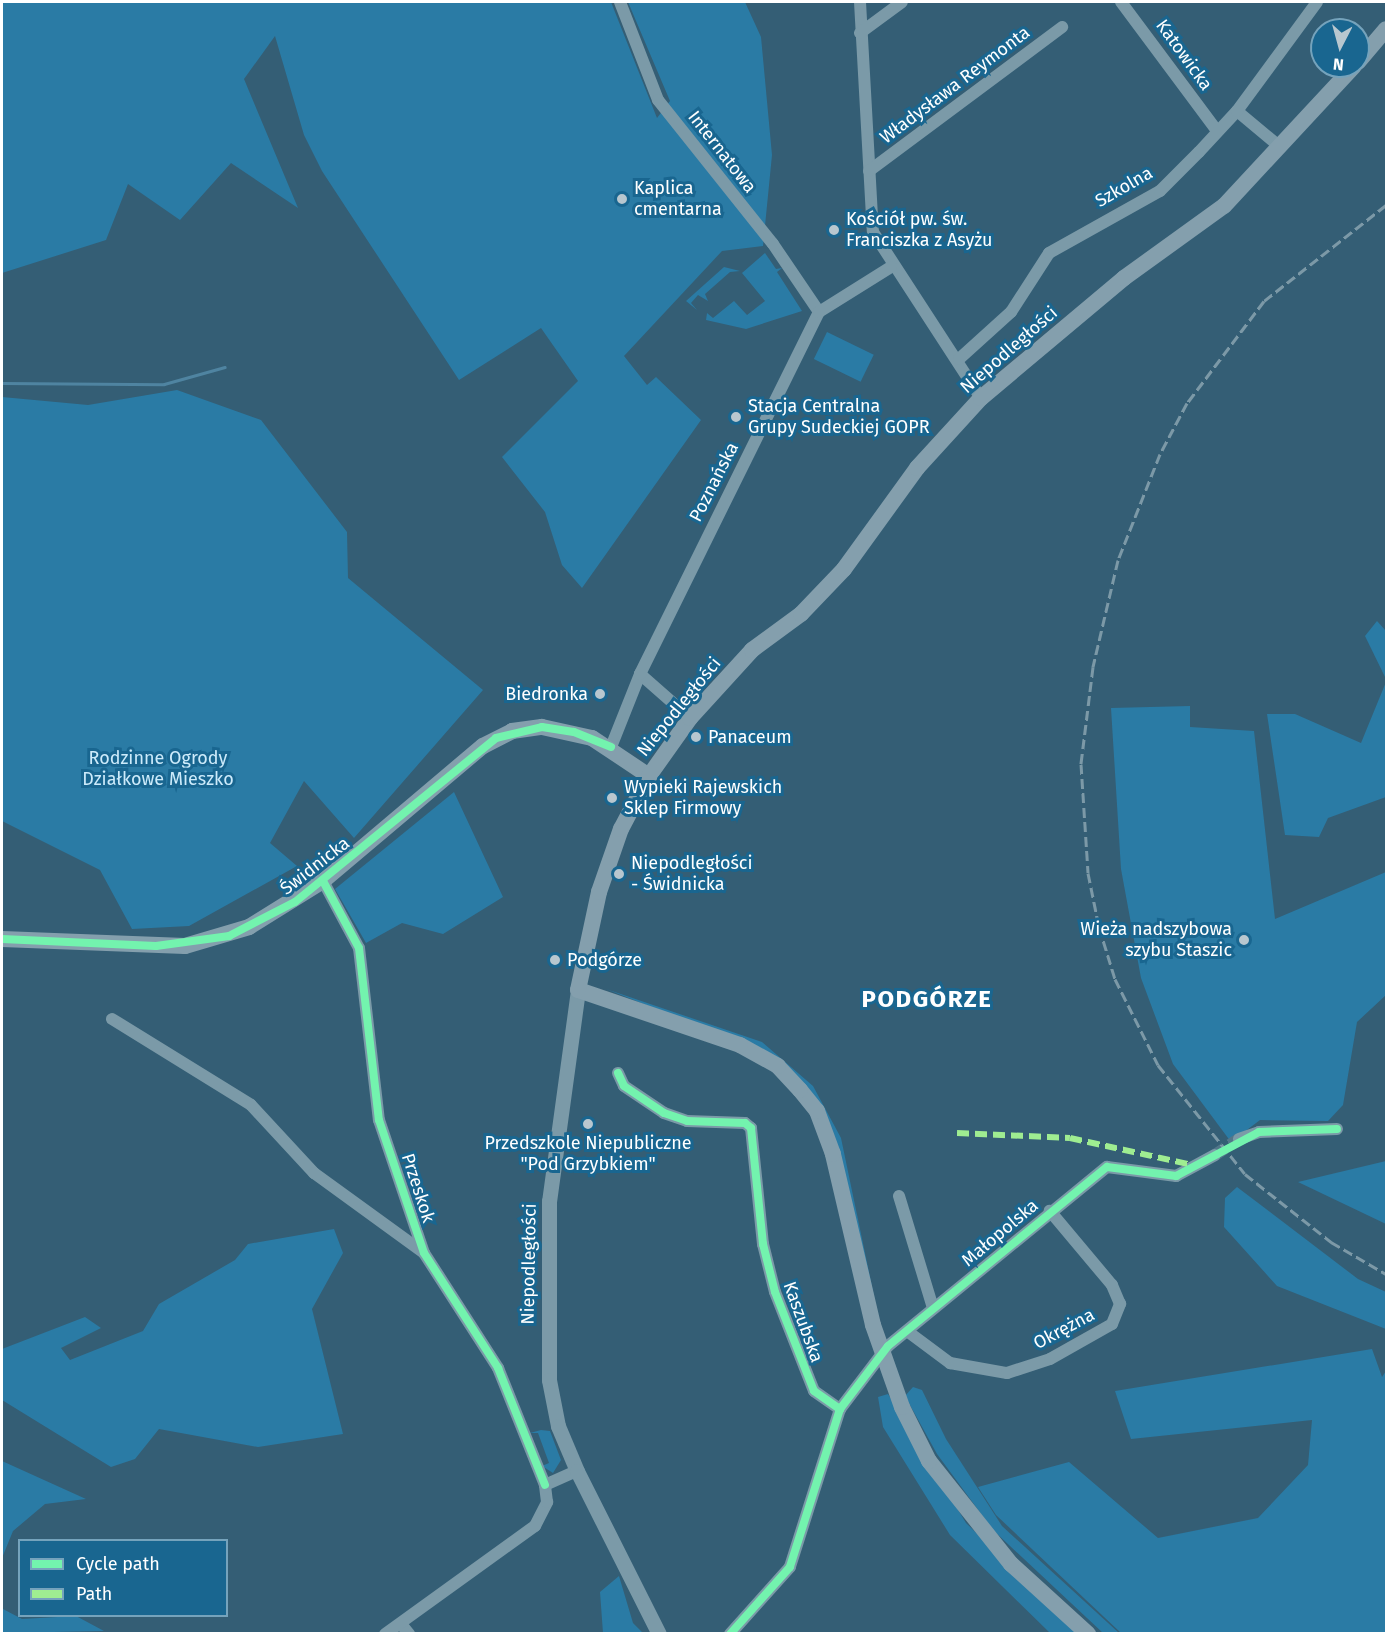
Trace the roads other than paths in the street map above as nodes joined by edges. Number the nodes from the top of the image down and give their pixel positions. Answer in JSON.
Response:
{"nodes":[{"id":1,"x":620,"y":2,"type":"edge"},
{"id":2,"x":860,"y":2,"type":"edge"},
{"id":3,"x":902,"y":2,"type":"edge"},
{"id":4,"x":1121,"y":2,"type":"edge"},
{"id":5,"x":1317,"y":2,"type":"edge"},
{"id":6,"x":1062,"y":27,"type":"dead end"},
{"id":7,"x":1386,"y":29,"type":"edge"},
{"id":8,"x":860,"y":33,"type":"junction"},
{"id":9,"x":1370,"y":48,"type":"edge"},
{"id":10,"x":1343,"y":78,"type":"edge"},
{"id":11,"x":1237,"y":111,"type":"junction"},
{"id":12,"x":1217,"y":131,"type":"junction"},
{"id":13,"x":1280,"y":147,"type":"junction"},
{"id":14,"x":869,"y":171,"type":"junction"},
{"id":15,"x":891,"y":267,"type":"junction"},
{"id":16,"x":819,"y":312,"type":"junction"},
{"id":17,"x":959,"y":359,"type":"junction"},
{"id":18,"x":981,"y":398,"type":"junction"},
{"id":19,"x":640,"y":674,"type":"junction"},
{"id":20,"x":690,"y":718,"type":"junction"},
{"id":21,"x":611,"y":747,"type":"junction"},
{"id":22,"x":649,"y":776,"type":"junction"},
{"id":23,"x":323,"y":881,"type":"junction"},
{"id":24,"x":2,"y":939,"type":"edge"},
{"id":25,"x":578,"y":990,"type":"junction"},
{"id":26,"x":112,"y":1019,"type":"dead end"},
{"id":27,"x":618,"y":1073,"type":"dead end"},
{"id":28,"x":1337,"y":1129,"type":"dead end"},
{"id":29,"x":1239,"y":1139,"type":"tunnel mouth"},
{"id":30,"x":1215,"y":1155,"type":"tunnel mouth"},
{"id":31,"x":899,"y":1196,"type":"dead end"},
{"id":32,"x":1050,"y":1211,"type":"junction"},
{"id":33,"x":424,"y":1253,"type":"junction"},
{"id":34,"x":933,"y":1308,"type":"junction"},
{"id":35,"x":907,"y":1331,"type":"junction"},
{"id":36,"x":883,"y":1352,"type":"junction"},
{"id":37,"x":840,"y":1409,"type":"junction"},
{"id":38,"x":577,"y":1471,"type":"junction"},
{"id":39,"x":545,"y":1485,"type":"junction"},
{"id":40,"x":405,"y":1629,"type":"edge"},
{"id":41,"x":385,"y":1634,"type":"edge"},
{"id":42,"x":659,"y":1634,"type":"edge"},
{"id":43,"x":730,"y":1634,"type":"edge"},
{"id":44,"x":1088,"y":1634,"type":"edge"}],
"edges":[{"from":1,"to":16,"type":"street","name":"Internatowa"},
{"from":2,"to":8,"type":"street"},
{"from":3,"to":8,"type":"street"},
{"from":4,"to":12,"type":"street","name":"Katowicka"},
{"from":5,"to":11,"type":"street","name":"Szkolna"},
{"from":6,"to":14,"type":"street","name":"Władysława Reymonta"},
{"from":7,"to":9,"type":"main road"},
{"from":8,"to":14,"type":"street"},
{"from":10,"to":13,"type":"main road","name":"Niepodległości"},
{"from":11,"to":12,"type":"street","name":"Szkolna"},
{"from":11,"to":13,"type":"street"},
{"from":12,"to":17,"type":"street","name":"Szkolna"},
{"from":13,"to":18,"type":"main road","name":"Niepodległości"},
{"from":14,"to":15,"type":"street"},
{"from":15,"to":16,"type":"street"},
{"from":15,"to":17,"type":"street"},
{"from":16,"to":19,"type":"street","name":"Poznańska"},
{"from":17,"to":18,"type":"street"},
{"from":18,"to":20,"type":"main road","name":"Niepodległości"},
{"from":19,"to":20,"type":"street"},
{"from":19,"to":21,"type":"street","name":"Poznańska"},
{"from":20,"to":22,"type":"main road","name":"Niepodległości"},
{"from":21,"to":22,"type":"main road","name":"Świdnicka"},
{"from":21,"to":23,"type":"main road","name":"Świdnicka"},
{"from":22,"to":25,"type":"main road","name":"Niepodległości"},
{"from":23,"to":24,"type":"main road","name":"Świdnicka"},
{"from":23,"to":33,"type":"street","name":"Przeskok"},
{"from":25,"to":36,"type":"main road"},
{"from":25,"to":38,"type":"street","name":"Niepodległości"},
{"from":26,"to":33,"type":"street","name":"Przeskok"},
{"from":27,"to":37,"type":"street","name":"Kaszubska"},
{"from":28,"to":29,"type":"street"},
{"from":30,"to":32,"type":"street","name":"Małopolska"},
{"from":31,"to":34,"type":"street"},
{"from":32,"to":34,"type":"street","name":"Małopolska"},
{"from":32,"to":35,"type":"street","name":"Okrężna"},
{"from":33,"to":39,"type":"street","name":"Przeskok"},
{"from":34,"to":35,"type":"street","name":"Małopolska"},
{"from":35,"to":36,"type":"street","name":"Małopolska"},
{"from":36,"to":37,"type":"street","name":"Małopolska"},
{"from":36,"to":44,"type":"main road"},
{"from":37,"to":43,"type":"street"},
{"from":38,"to":39,"type":"street"},
{"from":38,"to":42,"type":"street","name":"Niepodległości"},
{"from":39,"to":40,"type":"street"},
{"from":40,"to":41,"type":"street"}]}
